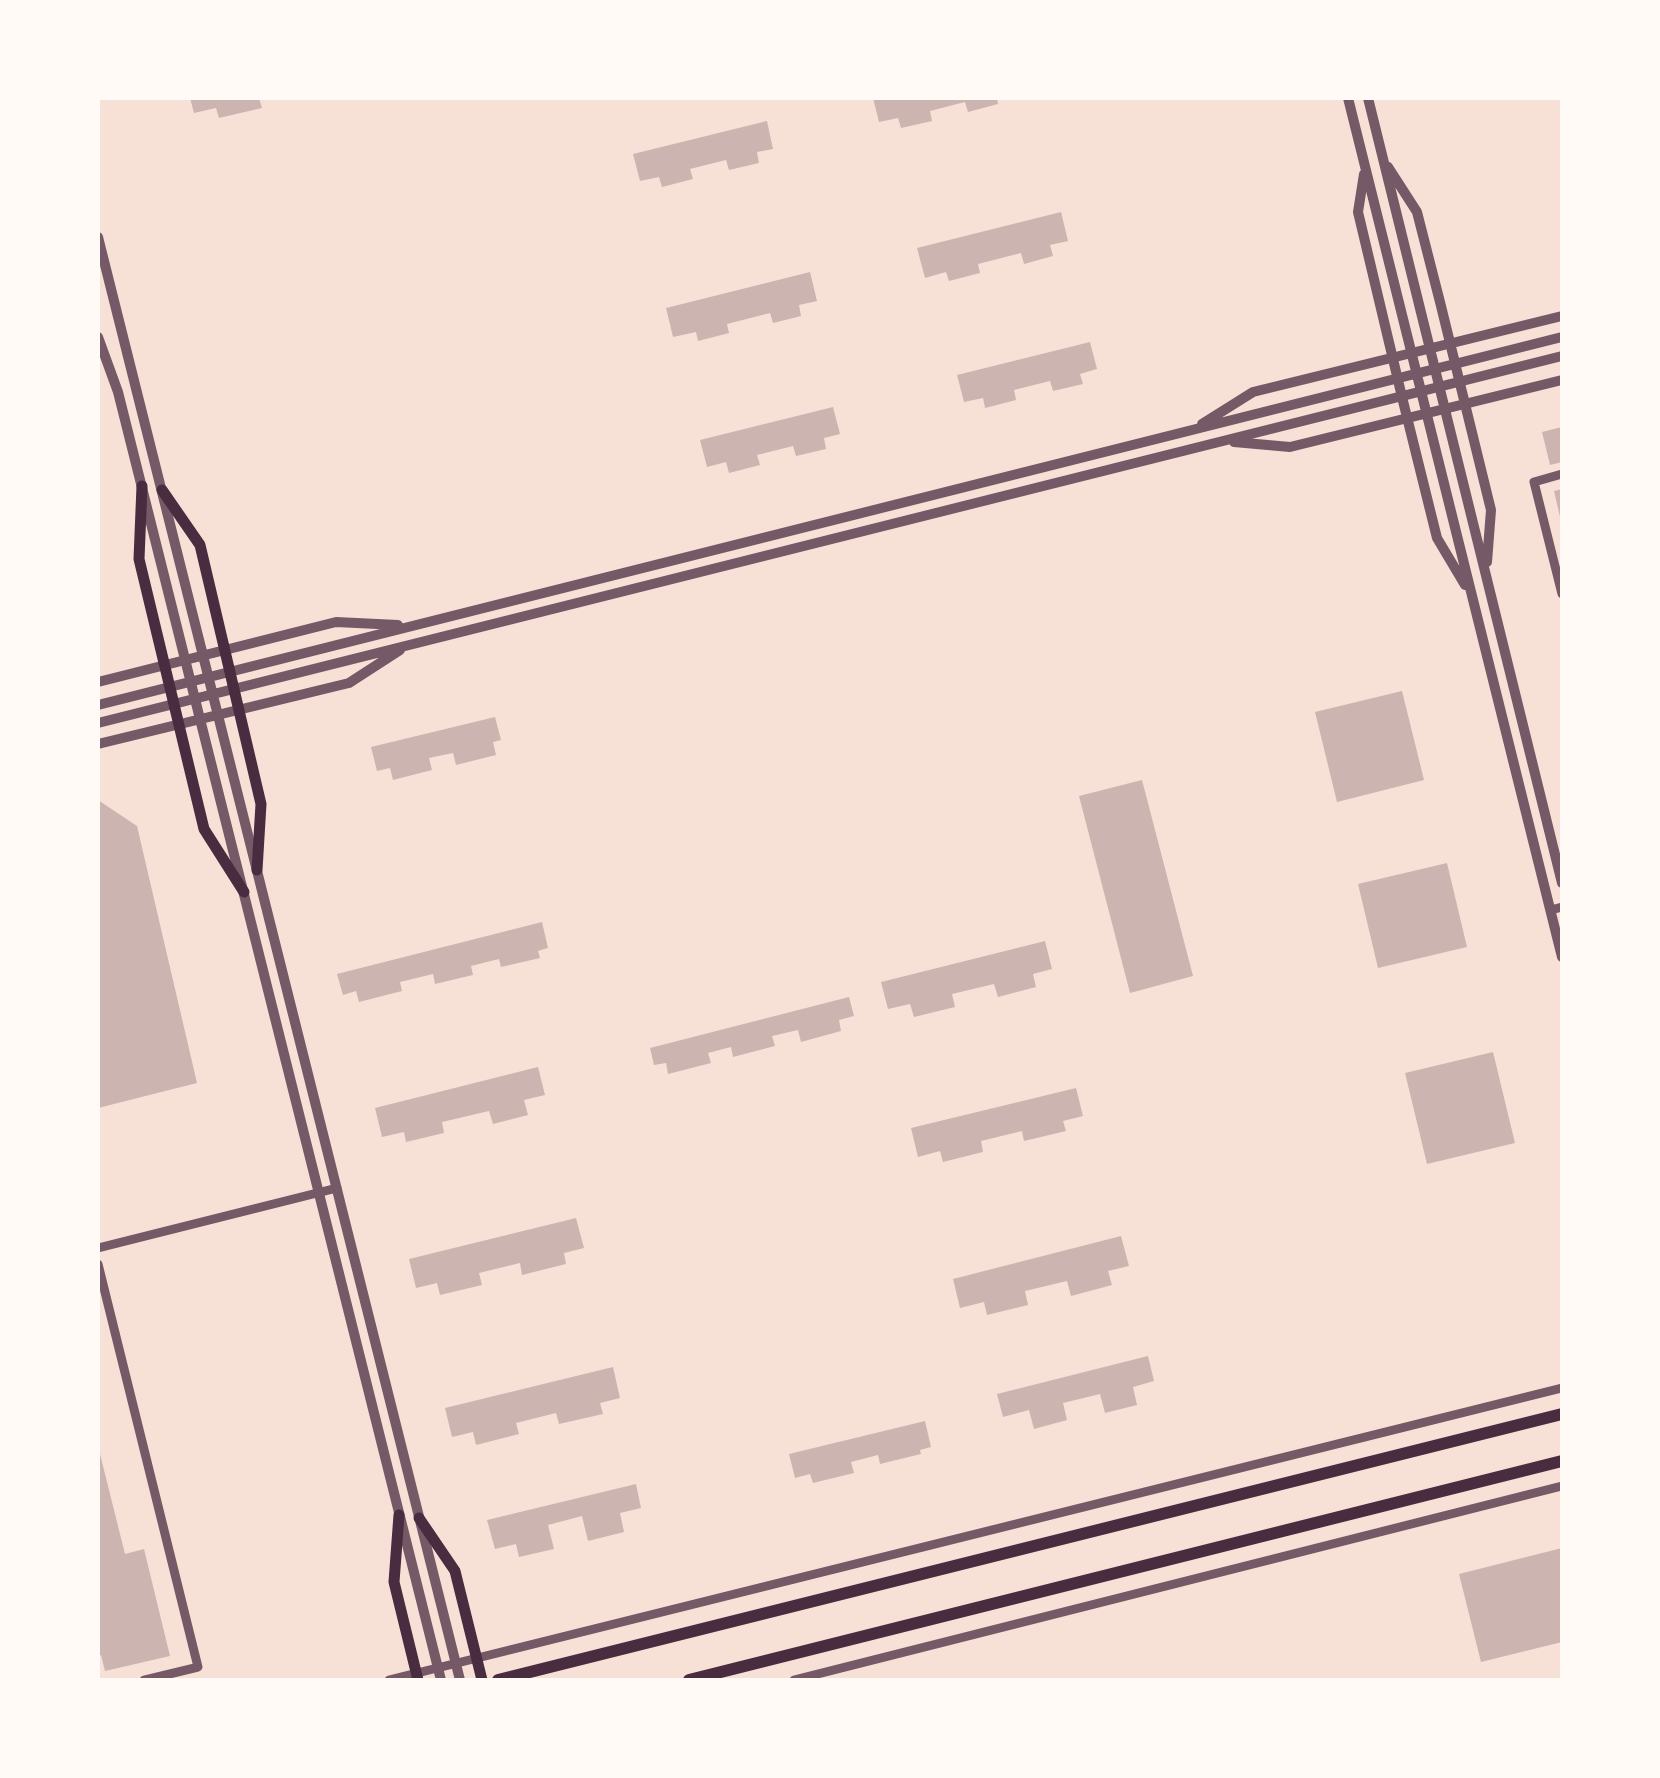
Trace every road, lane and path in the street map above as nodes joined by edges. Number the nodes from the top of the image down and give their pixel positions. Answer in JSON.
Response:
{"nodes":[{"id":1,"x":1348,"y":98,"type":"edge"},
{"id":2,"x":1368,"y":98,"type":"edge"},
{"id":3,"x":1383,"y":159,"type":"junction"},
{"id":4,"x":1365,"y":168,"type":"junction"},
{"id":5,"x":98,"y":237,"type":"edge"},
{"id":6,"x":1562,"y":316,"type":"edge"},
{"id":7,"x":98,"y":337,"type":"edge"},
{"id":8,"x":1562,"y":337,"type":"edge"},
{"id":9,"x":1450,"y":343,"type":"junction"},
{"id":10,"x":1430,"y":348,"type":"junction"},
{"id":11,"x":1411,"y":353,"type":"junction"},
{"id":12,"x":1562,"y":356,"type":"edge"},
{"id":13,"x":1392,"y":358,"type":"junction"},
{"id":14,"x":1455,"y":364,"type":"junction"},
{"id":15,"x":1435,"y":369,"type":"junction"},
{"id":16,"x":1416,"y":374,"type":"junction"},
{"id":17,"x":1397,"y":378,"type":"junction"},
{"id":18,"x":1562,"y":380,"type":"edge"},
{"id":19,"x":1460,"y":382,"type":"junction"},
{"id":20,"x":1440,"y":387,"type":"junction"},
{"id":21,"x":1421,"y":392,"type":"junction"},
{"id":22,"x":1402,"y":396,"type":"junction"},
{"id":23,"x":1465,"y":405,"type":"junction"},
{"id":24,"x":1446,"y":410,"type":"junction"},
{"id":25,"x":1426,"y":414,"type":"junction"},
{"id":26,"x":1407,"y":419,"type":"junction"},
{"id":27,"x":1190,"y":430,"type":"junction"},
{"id":28,"x":1222,"y":441,"type":"junction"},
{"id":29,"x":1562,"y":474,"type":"edge"},
{"id":30,"x":142,"y":486,"type":"junction"},
{"id":31,"x":162,"y":490,"type":"junction"},
{"id":32,"x":1486,"y":573,"type":"junction"},
{"id":33,"x":1562,"y":594,"type":"edge"},
{"id":34,"x":1472,"y":596,"type":"junction"},
{"id":35,"x":409,"y":626,"type":"junction"},
{"id":36,"x":407,"y":645,"type":"junction"},
{"id":37,"x":224,"y":649,"type":"junction"},
{"id":38,"x":203,"y":654,"type":"junction"},
{"id":39,"x":186,"y":660,"type":"junction"},
{"id":40,"x":164,"y":666,"type":"junction"},
{"id":41,"x":229,"y":671,"type":"junction"},
{"id":42,"x":209,"y":676,"type":"junction"},
{"id":43,"x":191,"y":681,"type":"junction"},
{"id":44,"x":98,"y":682,"type":"edge"},
{"id":45,"x":170,"y":686,"type":"junction"},
{"id":46,"x":234,"y":688,"type":"junction"},
{"id":47,"x":213,"y":694,"type":"junction"},
{"id":48,"x":195,"y":698,"type":"junction"},
{"id":49,"x":98,"y":704,"type":"edge"},
{"id":50,"x":174,"y":704,"type":"junction"},
{"id":51,"x":239,"y":709,"type":"junction"},
{"id":52,"x":218,"y":714,"type":"junction"},
{"id":53,"x":200,"y":718,"type":"junction"},
{"id":54,"x":98,"y":722,"type":"edge"},
{"id":55,"x":178,"y":724,"type":"junction"},
{"id":56,"x":98,"y":744,"type":"edge"},
{"id":57,"x":257,"y":870,"type":"junction"},
{"id":58,"x":1562,"y":884,"type":"edge"},
{"id":59,"x":244,"y":892,"type":"junction"},
{"id":60,"x":1557,"y":909,"type":"edge"},
{"id":61,"x":1562,"y":957,"type":"edge"},
{"id":62,"x":336,"y":1188,"type":"junction"},
{"id":63,"x":319,"y":1193,"type":"junction"},
{"id":64,"x":98,"y":1248,"type":"edge"},
{"id":65,"x":98,"y":1264,"type":"edge"},
{"id":66,"x":1562,"y":1388,"type":"edge"},
{"id":67,"x":1562,"y":1414,"type":"edge"},
{"id":68,"x":1562,"y":1461,"type":"edge"},
{"id":69,"x":1562,"y":1486,"type":"edge"},
{"id":70,"x":399,"y":1515,"type":"junction"},
{"id":71,"x":419,"y":1518,"type":"junction"},
{"id":72,"x":476,"y":1658,"type":"junction"},
{"id":73,"x":455,"y":1664,"type":"junction"},
{"id":74,"x":439,"y":1675,"type":"edge"},
{"id":75,"x":417,"y":1677,"type":"edge"},
{"id":76,"x":144,"y":1680,"type":"edge"},
{"id":77,"x":389,"y":1680,"type":"edge"},
{"id":78,"x":460,"y":1680,"type":"edge"},
{"id":79,"x":482,"y":1680,"type":"edge"},
{"id":80,"x":498,"y":1680,"type":"edge"},
{"id":81,"x":689,"y":1680,"type":"edge"},
{"id":82,"x":794,"y":1680,"type":"edge"}],
"edges":[{"from":1,"to":4,"type":"street"},
{"from":2,"to":3,"type":"street"},
{"from":3,"to":9,"type":"street"},
{"from":3,"to":10,"type":"street"},
{"from":4,"to":11,"type":"street"},
{"from":4,"to":13,"type":"street"},
{"from":5,"to":31,"type":"street"},
{"from":6,"to":9,"type":"street"},
{"from":7,"to":30,"type":"street"},
{"from":8,"to":14,"type":"street"},
{"from":9,"to":10,"type":"street"},
{"from":9,"to":14,"type":"street"},
{"from":10,"to":11,"type":"street"},
{"from":10,"to":15,"type":"street"},
{"from":11,"to":13,"type":"street"},
{"from":11,"to":16,"type":"street"},
{"from":12,"to":19,"type":"street"},
{"from":13,"to":17,"type":"street"},
{"from":13,"to":27,"type":"street"},
{"from":14,"to":15,"type":"street"},
{"from":14,"to":19,"type":"street"},
{"from":15,"to":16,"type":"street"},
{"from":15,"to":20,"type":"street"},
{"from":16,"to":17,"type":"street"},
{"from":16,"to":21,"type":"street"},
{"from":17,"to":22,"type":"street"},
{"from":17,"to":27,"type":"street"},
{"from":18,"to":23,"type":"street"},
{"from":19,"to":20,"type":"street"},
{"from":19,"to":23,"type":"street"},
{"from":20,"to":21,"type":"street"},
{"from":20,"to":24,"type":"street"},
{"from":21,"to":22,"type":"street"},
{"from":21,"to":25,"type":"street"},
{"from":22,"to":26,"type":"street"},
{"from":22,"to":28,"type":"street"},
{"from":23,"to":24,"type":"street"},
{"from":23,"to":32,"type":"street"},
{"from":24,"to":25,"type":"street"},
{"from":24,"to":32,"type":"street"},
{"from":25,"to":26,"type":"street"},
{"from":25,"to":34,"type":"street"},
{"from":26,"to":28,"type":"street"},
{"from":26,"to":34,"type":"street"},
{"from":27,"to":35,"type":"street"},
{"from":28,"to":36,"type":"street"},
{"from":29,"to":33,"type":"street"},
{"from":30,"to":39,"type":"street"},
{"from":30,"to":40,"type":"main road"},
{"from":31,"to":37,"type":"main road"},
{"from":31,"to":38,"type":"street"},
{"from":32,"to":58,"type":"street"},
{"from":34,"to":60,"type":"street"},
{"from":35,"to":37,"type":"street"},
{"from":35,"to":41,"type":"street"},
{"from":36,"to":46,"type":"street"},
{"from":36,"to":51,"type":"street"},
{"from":37,"to":38,"type":"street"},
{"from":37,"to":41,"type":"main road"},
{"from":38,"to":39,"type":"street"},
{"from":38,"to":42,"type":"street"},
{"from":39,"to":40,"type":"street"},
{"from":39,"to":43,"type":"street"},
{"from":40,"to":44,"type":"street"},
{"from":40,"to":45,"type":"main road"},
{"from":41,"to":42,"type":"street"},
{"from":41,"to":46,"type":"main road"},
{"from":42,"to":43,"type":"street"},
{"from":42,"to":47,"type":"street"},
{"from":43,"to":45,"type":"street"},
{"from":43,"to":48,"type":"street"},
{"from":45,"to":49,"type":"street"},
{"from":45,"to":50,"type":"main road"},
{"from":46,"to":47,"type":"street"},
{"from":46,"to":51,"type":"main road"},
{"from":47,"to":48,"type":"street"},
{"from":47,"to":52,"type":"street"},
{"from":48,"to":50,"type":"street"},
{"from":48,"to":53,"type":"street"},
{"from":50,"to":54,"type":"street"},
{"from":50,"to":55,"type":"main road"},
{"from":51,"to":52,"type":"street"},
{"from":51,"to":57,"type":"main road"},
{"from":52,"to":53,"type":"street"},
{"from":52,"to":57,"type":"street"},
{"from":53,"to":55,"type":"street"},
{"from":53,"to":59,"type":"street"},
{"from":55,"to":56,"type":"street"},
{"from":55,"to":59,"type":"main road"},
{"from":57,"to":62,"type":"street"},
{"from":59,"to":63,"type":"street"},
{"from":60,"to":61,"type":"street"},
{"from":62,"to":63,"type":"street"},
{"from":62,"to":71,"type":"street"},
{"from":63,"to":64,"type":"street"},
{"from":63,"to":70,"type":"street"},
{"from":65,"to":76,"type":"street"},
{"from":66,"to":72,"type":"street"},
{"from":67,"to":80,"type":"main road"},
{"from":68,"to":81,"type":"main road"},
{"from":69,"to":82,"type":"street"},
{"from":70,"to":74,"type":"street"},
{"from":70,"to":75,"type":"main road"},
{"from":71,"to":72,"type":"main road"},
{"from":71,"to":73,"type":"street"},
{"from":72,"to":73,"type":"street"},
{"from":72,"to":79,"type":"main road"},
{"from":73,"to":74,"type":"street"},
{"from":73,"to":78,"type":"street"},
{"from":74,"to":75,"type":"street"},
{"from":75,"to":77,"type":"street"}]}
